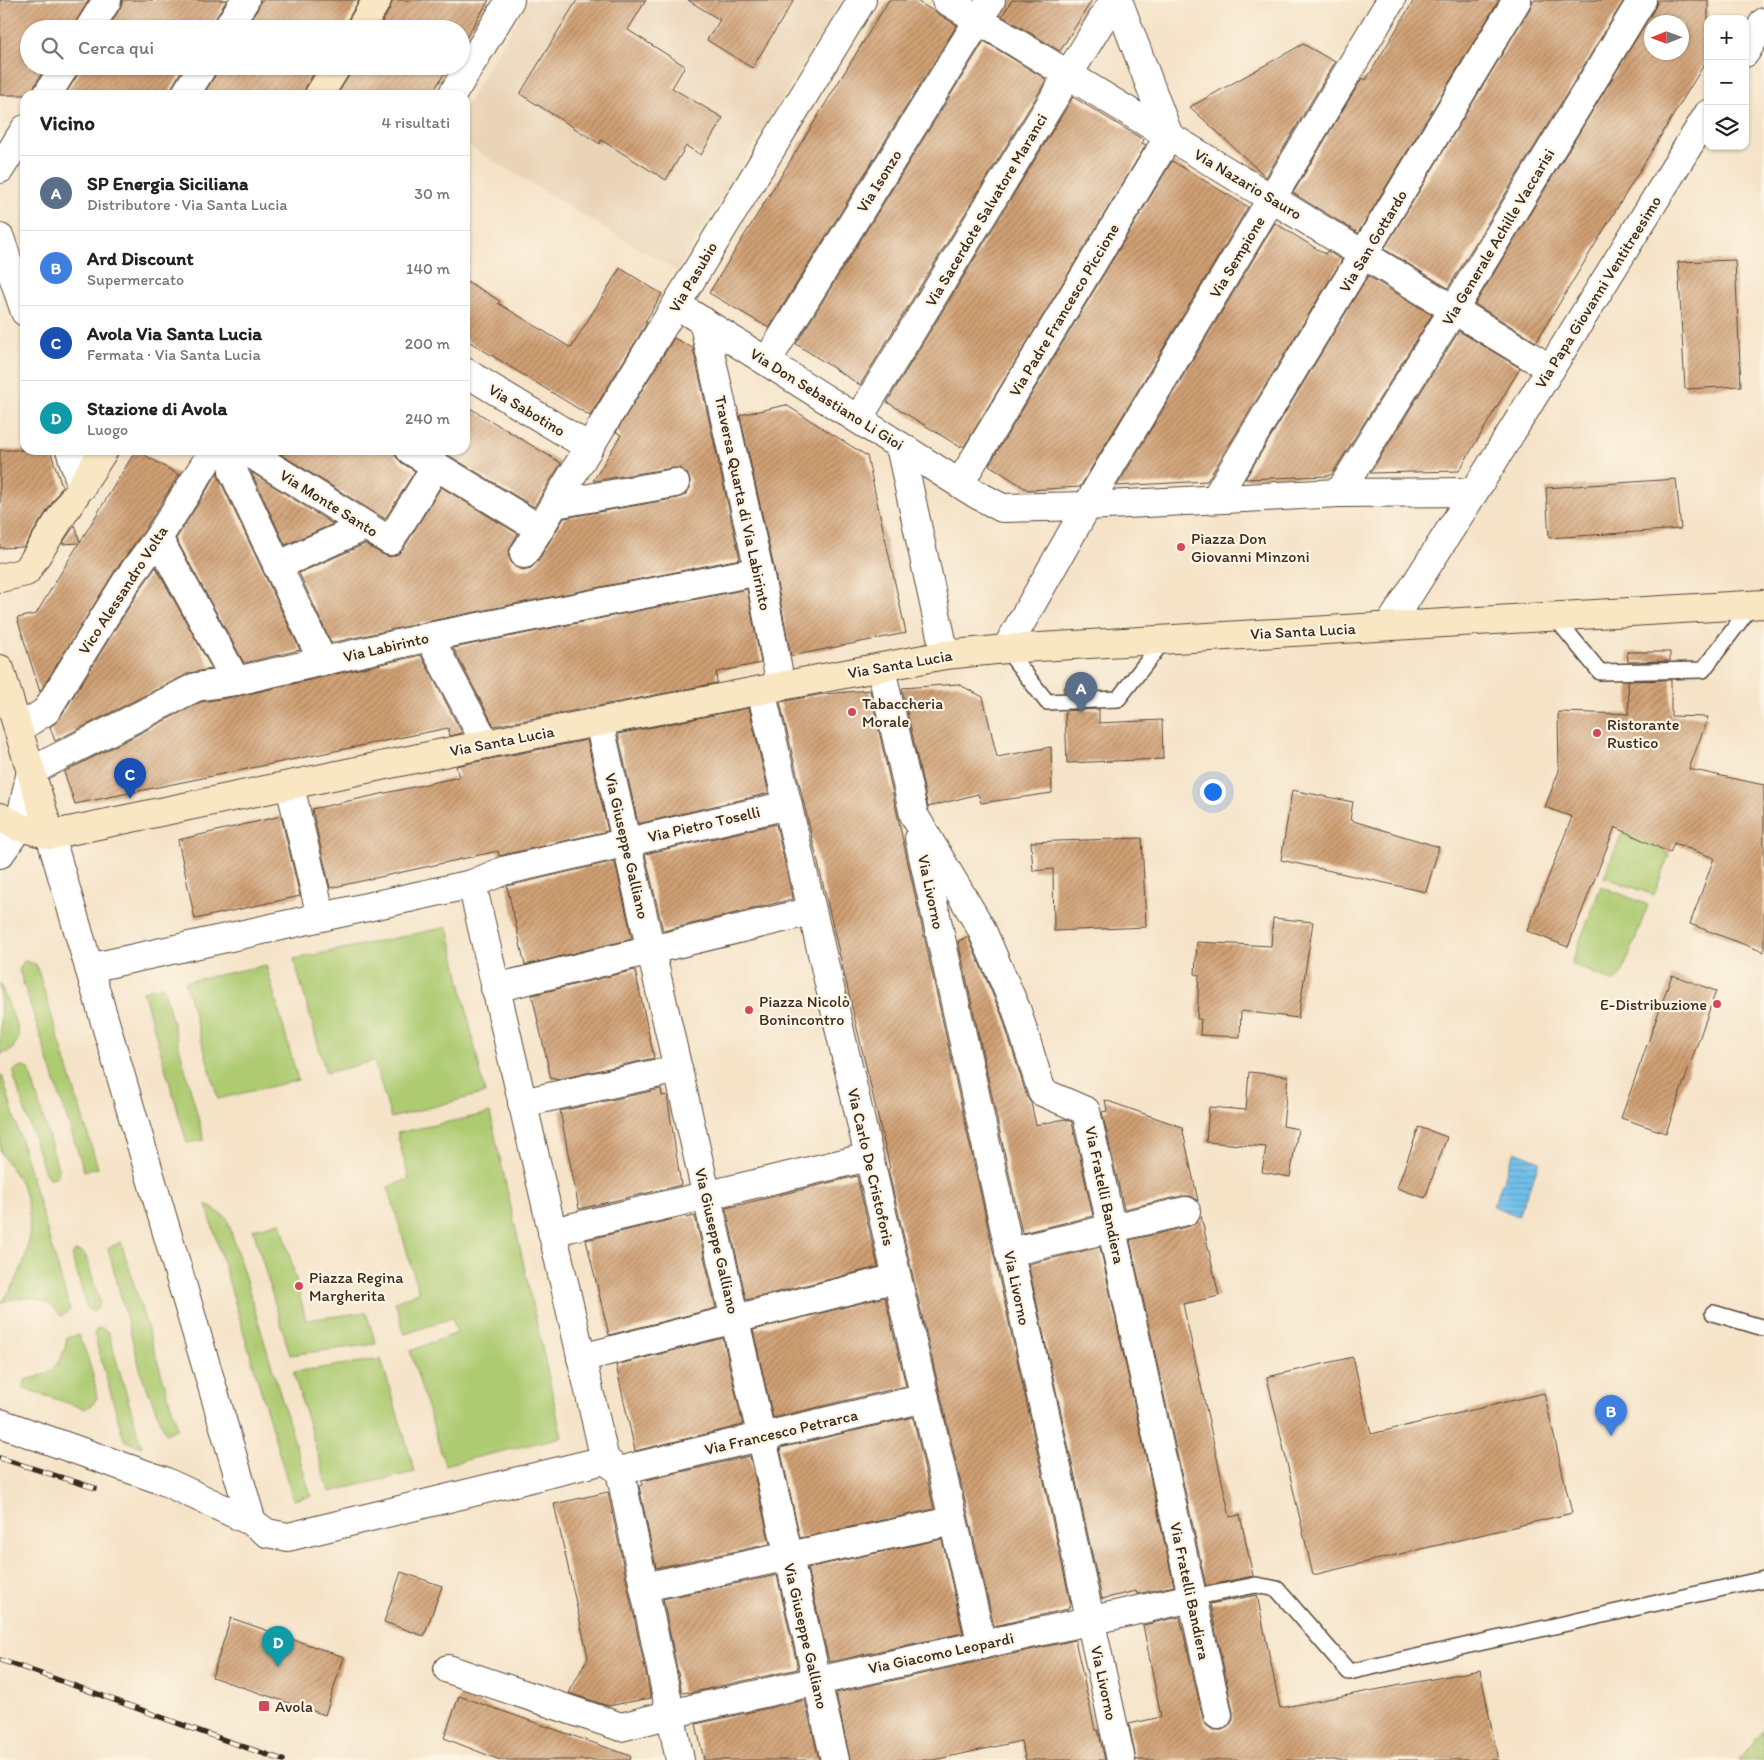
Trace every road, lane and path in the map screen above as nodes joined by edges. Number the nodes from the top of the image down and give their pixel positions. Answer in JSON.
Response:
{"nodes":[{"id":1,"x":107,"y":0,"type":"edge"},
{"id":2,"x":245,"y":0,"type":"edge"},
{"id":3,"x":377,"y":0,"type":"edge"},
{"id":4,"x":510,"y":0,"type":"edge"},
{"id":5,"x":862,"y":0,"type":"edge"},
{"id":6,"x":946,"y":0,"type":"edge"},
{"id":7,"x":1114,"y":0,"type":"edge"},
{"id":8,"x":1118,"y":0,"type":"edge"},
{"id":9,"x":1391,"y":0,"type":"edge"},
{"id":10,"x":1518,"y":0,"type":"edge"},
{"id":11,"x":1642,"y":0,"type":"edge"},
{"id":12,"x":984,"y":10,"type":"edge"},
{"id":13,"x":95,"y":20,"type":"edge"},
{"id":14,"x":233,"y":20,"type":"edge"},
{"id":15,"x":365,"y":20,"type":"edge"},
{"id":16,"x":1764,"y":22,"type":"edge"},
{"id":17,"x":1749,"y":46,"type":"edge"},
{"id":18,"x":470,"y":66,"type":"edge"},
{"id":19,"x":59,"y":75,"type":"edge"},
{"id":20,"x":197,"y":75,"type":"edge"},
{"id":21,"x":332,"y":75,"type":"edge"},
{"id":22,"x":464,"y":75,"type":"edge"},
{"id":23,"x":1068,"y":75,"type":"junction"},
{"id":24,"x":50,"y":90,"type":"edge"},
{"id":25,"x":188,"y":90,"type":"edge"},
{"id":26,"x":323,"y":90,"type":"edge"},
{"id":27,"x":455,"y":90,"type":"edge"},
{"id":28,"x":1704,"y":120,"type":"edge"},
{"id":29,"x":1169,"y":136,"type":"junction"},
{"id":30,"x":20,"y":137,"type":"edge"},
{"id":31,"x":0,"y":169,"type":"edge"},
{"id":32,"x":1272,"y":198,"type":"junction"},
{"id":33,"x":0,"y":238,"type":"edge"},
{"id":34,"x":1364,"y":254,"type":"junction"},
{"id":35,"x":20,"y":297,"type":"edge"},
{"id":36,"x":677,"y":305,"type":"junction"},
{"id":37,"x":1454,"y":309,"type":"junction"},
{"id":38,"x":703,"y":322,"type":"junction"},
{"id":39,"x":767,"y":361,"type":"junction"},
{"id":40,"x":1551,"y":369,"type":"junction"},
{"id":41,"x":470,"y":375,"type":"edge"},
{"id":42,"x":858,"y":419,"type":"junction"},
{"id":43,"x":900,"y":446,"type":"junction"},
{"id":44,"x":589,"y":448,"type":"junction"},
{"id":45,"x":72,"y":455,"type":"edge"},
{"id":46,"x":101,"y":455,"type":"edge"},
{"id":47,"x":213,"y":455,"type":"edge"},
{"id":48,"x":236,"y":455,"type":"edge"},
{"id":49,"x":253,"y":455,"type":"edge"},
{"id":50,"x":418,"y":455,"type":"edge"},
{"id":51,"x":436,"y":466,"type":"junction"},
{"id":52,"x":1481,"y":481,"type":"junction"},
{"id":53,"x":675,"y":483,"type":"dead end"},
{"id":54,"x":1346,"y":483,"type":"junction"},
{"id":55,"x":82,"y":487,"type":"junction"},
{"id":56,"x":968,"y":488,"type":"junction"},
{"id":57,"x":1220,"y":490,"type":"junction"},
{"id":58,"x":1092,"y":497,"type":"junction"},
{"id":59,"x":555,"y":504,"type":"junction"},
{"id":60,"x":366,"y":526,"type":"junction"},
{"id":61,"x":540,"y":528,"type":"junction"},
{"id":62,"x":158,"y":538,"type":"junction"},
{"id":63,"x":524,"y":554,"type":"dead end"},
{"id":64,"x":277,"y":566,"type":"junction"},
{"id":65,"x":758,"y":572,"type":"junction"},
{"id":66,"x":0,"y":578,"type":"edge"},
{"id":67,"x":1758,"y":604,"type":"edge"},
{"id":68,"x":1554,"y":616,"type":"junction"},
{"id":69,"x":1389,"y":626,"type":"junction"},
{"id":70,"x":429,"y":637,"type":"junction"},
{"id":71,"x":1164,"y":640,"type":"junction"},
{"id":72,"x":1006,"y":649,"type":"junction"},
{"id":73,"x":945,"y":655,"type":"junction"},
{"id":74,"x":323,"y":662,"type":"junction"},
{"id":75,"x":882,"y":668,"type":"junction"},
{"id":76,"x":0,"y":669,"type":"edge"},
{"id":77,"x":236,"y":681,"type":"junction"},
{"id":78,"x":771,"y":688,"type":"junction"},
{"id":79,"x":599,"y":722,"type":"junction"},
{"id":80,"x":18,"y":730,"type":"junction"},
{"id":81,"x":486,"y":744,"type":"junction"},
{"id":82,"x":31,"y":771,"type":"junction"},
{"id":83,"x":290,"y":786,"type":"junction"},
{"id":84,"x":788,"y":805,"type":"junction"},
{"id":85,"x":914,"y":815,"type":"junction"},
{"id":86,"x":10,"y":822,"type":"edge"},
{"id":87,"x":50,"y":835,"type":"junction"},
{"id":88,"x":626,"y":842,"type":"junction"},
{"id":89,"x":0,"y":854,"type":"edge"},
{"id":90,"x":472,"y":884,"type":"junction"},
{"id":91,"x":318,"y":905,"type":"junction"},
{"id":92,"x":812,"y":911,"type":"junction"},
{"id":93,"x":650,"y":950,"type":"junction"},
{"id":94,"x":89,"y":968,"type":"junction"},
{"id":95,"x":496,"y":988,"type":"junction"},
{"id":96,"x":678,"y":1069,"type":"junction"},
{"id":97,"x":522,"y":1103,"type":"junction"},
{"id":98,"x":869,"y":1157,"type":"junction"},
{"id":99,"x":706,"y":1196,"type":"junction"},
{"id":100,"x":1186,"y":1211,"type":"dead end"},
{"id":101,"x":1112,"y":1228,"type":"junction"},
{"id":102,"x":552,"y":1232,"type":"junction"},
{"id":103,"x":1009,"y":1252,"type":"junction"},
{"id":104,"x":897,"y":1278,"type":"junction"},
{"id":105,"x":1713,"y":1313,"type":"dead end"},
{"id":106,"x":734,"y":1319,"type":"junction"},
{"id":107,"x":1764,"y":1328,"type":"edge"},
{"id":108,"x":581,"y":1358,"type":"junction"},
{"id":109,"x":924,"y":1398,"type":"junction"},
{"id":110,"x":0,"y":1423,"type":"edge"},
{"id":111,"x":761,"y":1437,"type":"junction"},
{"id":112,"x":621,"y":1466,"type":"junction"},
{"id":113,"x":953,"y":1521,"type":"junction"},
{"id":114,"x":252,"y":1522,"type":"junction"},
{"id":115,"x":788,"y":1556,"type":"junction"},
{"id":116,"x":1764,"y":1579,"type":"edge"},
{"id":117,"x":654,"y":1585,"type":"junction"},
{"id":118,"x":1192,"y":1598,"type":"junction"},
{"id":119,"x":1091,"y":1620,"type":"junction"},
{"id":120,"x":982,"y":1644,"type":"junction"},
{"id":121,"x":448,"y":1669,"type":"dead end"},
{"id":122,"x":816,"y":1681,"type":"junction"},
{"id":123,"x":680,"y":1711,"type":"junction"},
{"id":124,"x":1218,"y":1715,"type":"dead end"},
{"id":125,"x":680,"y":1760,"type":"edge"},
{"id":126,"x":834,"y":1760,"type":"edge"},
{"id":127,"x":1121,"y":1760,"type":"edge"}],
"edges":[{"from":1,"to":13,"type":"street"},
{"from":2,"to":14,"type":"street"},
{"from":3,"to":15,"type":"main road"},
{"from":4,"to":18,"type":"street"},
{"from":5,"to":36,"type":"street","name":"Via Pasubio"},
{"from":6,"to":12,"type":"street","name":"Via Nazario Sauro"},
{"from":7,"to":23,"type":"street","name":"Via Sacerdote Salvatore Maranci"},
{"from":8,"to":29,"type":"street"},
{"from":9,"to":32,"type":"street","name":"Via Sempione"},
{"from":10,"to":34,"type":"street","name":"Via San Gottardo"},
{"from":11,"to":37,"type":"street","name":"Via Generale Achille Vaccarisi"},
{"from":12,"to":23,"type":"street","name":"Via Nazario Sauro"},
{"from":12,"to":39,"type":"street","name":"Via Isonzo"},
{"from":16,"to":17,"type":"street"},
{"from":19,"to":24,"type":"street"},
{"from":20,"to":25,"type":"street"},
{"from":21,"to":26,"type":"main road"},
{"from":22,"to":27,"type":"street"},
{"from":23,"to":29,"type":"street","name":"Via Nazario Sauro"},
{"from":23,"to":42,"type":"street","name":"Via Sacerdote Salvatore Maranci"},
{"from":28,"to":40,"type":"street","name":"Via Papa Giovanni Ventitreesimo"},
{"from":29,"to":32,"type":"street","name":"Via Nazario Sauro"},
{"from":29,"to":56,"type":"street","name":"Via Padre Francesco Piccione"},
{"from":30,"to":31,"type":"street"},
{"from":32,"to":34,"type":"street","name":"Via Nazario Sauro"},
{"from":32,"to":58,"type":"street","name":"Via Sempione"},
{"from":33,"to":35,"type":"street"},
{"from":34,"to":37,"type":"street","name":"Via Nazario Sauro"},
{"from":34,"to":57,"type":"street","name":"Via San Gottardo"},
{"from":36,"to":38,"type":"street","name":"Via Don Sebastiano Li Gioi"},
{"from":36,"to":44,"type":"street","name":"Via Pasubio"},
{"from":37,"to":40,"type":"street","name":"Via Nazario Sauro"},
{"from":37,"to":54,"type":"street","name":"Via Generale Achille Vaccarisi"},
{"from":38,"to":39,"type":"street","name":"Via Don Sebastiano Li Gioi"},
{"from":38,"to":65,"type":"street","name":"Traversa Quarta di Via Labirinto"},
{"from":39,"to":42,"type":"street","name":"Via Don Sebastiano Li Gioi"},
{"from":40,"to":52,"type":"street","name":"Via Papa Giovanni Ventitreesimo"},
{"from":41,"to":44,"type":"street","name":"Via Sabotino"},
{"from":42,"to":43,"type":"street","name":"Via Don Sebastiano Li Gioi"},
{"from":43,"to":56,"type":"street","name":"Via Don Sebastiano Li Gioi"},
{"from":43,"to":73,"type":"street"},
{"from":44,"to":59,"type":"street","name":"Via Pasubio"},
{"from":45,"to":55,"type":"street"},
{"from":46,"to":55,"type":"main road"},
{"from":47,"to":62,"type":"street","name":"Vico Alessandro Volta"},
{"from":48,"to":64,"type":"street"},
{"from":49,"to":60,"type":"street","name":"Via Monte Santo"},
{"from":50,"to":51,"type":"street"},
{"from":51,"to":60,"type":"street","name":"Via Monte Santo"},
{"from":51,"to":61,"type":"street"},
{"from":52,"to":54,"type":"street","name":"Via Don Sebastiano Li Gioi"},
{"from":52,"to":69,"type":"street","name":"Via Papa Giovanni Ventitreesimo"},
{"from":53,"to":59,"type":"street"},
{"from":54,"to":57,"type":"street","name":"Via Don Sebastiano Li Gioi"},
{"from":55,"to":66,"type":"main road"},
{"from":56,"to":58,"type":"street","name":"Via Don Sebastiano Li Gioi"},
{"from":57,"to":58,"type":"street","name":"Via Don Sebastiano Li Gioi"},
{"from":58,"to":72,"type":"street","name":"Via Sempione"},
{"from":59,"to":61,"type":"street","name":"Via Pasubio"},
{"from":60,"to":64,"type":"street"},
{"from":61,"to":63,"type":"street","name":"Via Pasubio"},
{"from":62,"to":77,"type":"street"},
{"from":62,"to":80,"type":"street","name":"Vico Alessandro Volta"},
{"from":64,"to":74,"type":"street"},
{"from":65,"to":70,"type":"street","name":"Via Labirinto"},
{"from":65,"to":78,"type":"street","name":"Traversa Quarta di Via Labirinto"},
{"from":67,"to":68,"type":"main road","name":"Via Santa Lucia"},
{"from":67,"to":68,"type":"lane"},
{"from":68,"to":69,"type":"main road","name":"Via Santa Lucia"},
{"from":69,"to":71,"type":"main road","name":"Via Santa Lucia"},
{"from":70,"to":74,"type":"street","name":"Via Labirinto"},
{"from":70,"to":81,"type":"street"},
{"from":71,"to":72,"type":"main road","name":"Via Santa Lucia"},
{"from":71,"to":72,"type":"lane"},
{"from":72,"to":73,"type":"main road","name":"Via Santa Lucia"},
{"from":73,"to":75,"type":"main road","name":"Via Santa Lucia"},
{"from":74,"to":77,"type":"street","name":"Via Labirinto"},
{"from":75,"to":78,"type":"main road","name":"Via Santa Lucia"},
{"from":75,"to":85,"type":"street","name":"Via Fratelli Bandiera"},
{"from":76,"to":80,"type":"main road"},
{"from":77,"to":82,"type":"street","name":"Via Labirinto"},
{"from":78,"to":79,"type":"main road","name":"Via Santa Lucia"},
{"from":78,"to":84,"type":"street","name":"Via Carlo De Cristoforis"},
{"from":79,"to":81,"type":"main road","name":"Via Santa Lucia"},
{"from":79,"to":88,"type":"street","name":"Via Giuseppe Galliano"},
{"from":80,"to":82,"type":"main road"},
{"from":81,"to":83,"type":"main road","name":"Via Santa Lucia"},
{"from":82,"to":86,"type":"street"},
{"from":82,"to":87,"type":"main road"},
{"from":83,"to":87,"type":"main road","name":"Via Santa Lucia"},
{"from":83,"to":91,"type":"street"},
{"from":84,"to":88,"type":"street","name":"Via Pietro Toselli"},
{"from":84,"to":92,"type":"street","name":"Via Carlo De Cristoforis"},
{"from":85,"to":101,"type":"street","name":"Via Fratelli Bandiera"},
{"from":85,"to":103,"type":"street","name":"Via Livorno"},
{"from":86,"to":87,"type":"main road"},
{"from":86,"to":89,"type":"street"},
{"from":87,"to":94,"type":"street"},
{"from":88,"to":90,"type":"street","name":"Via Pietro Toselli"},
{"from":88,"to":93,"type":"street","name":"Via Giuseppe Galliano"},
{"from":90,"to":91,"type":"street","name":"Via Pietro Toselli"},
{"from":90,"to":95,"type":"street"},
{"from":91,"to":94,"type":"street","name":"Via Pietro Toselli"},
{"from":92,"to":93,"type":"street"},
{"from":92,"to":98,"type":"street","name":"Via Carlo De Cristoforis"},
{"from":93,"to":95,"type":"street"},
{"from":93,"to":96,"type":"street","name":"Via Giuseppe Galliano"},
{"from":94,"to":114,"type":"street"},
{"from":95,"to":97,"type":"street"},
{"from":96,"to":97,"type":"street"},
{"from":96,"to":99,"type":"street","name":"Via Giuseppe Galliano"},
{"from":97,"to":102,"type":"street"},
{"from":98,"to":99,"type":"street"},
{"from":98,"to":104,"type":"street","name":"Via Carlo De Cristoforis"},
{"from":99,"to":102,"type":"street"},
{"from":99,"to":106,"type":"street","name":"Via Giuseppe Galliano"},
{"from":100,"to":101,"type":"street"},
{"from":101,"to":103,"type":"street"},
{"from":101,"to":118,"type":"street","name":"Via Fratelli Bandiera"},
{"from":102,"to":108,"type":"street"},
{"from":103,"to":119,"type":"street","name":"Via Livorno"},
{"from":104,"to":106,"type":"street"},
{"from":104,"to":109,"type":"street","name":"Via Carlo De Cristoforis"},
{"from":105,"to":107,"type":"lane"},
{"from":106,"to":108,"type":"street"},
{"from":106,"to":111,"type":"street","name":"Via Giuseppe Galliano"},
{"from":108,"to":112,"type":"street"},
{"from":109,"to":111,"type":"street","name":"Via Francesco Petrarca"},
{"from":109,"to":113,"type":"street","name":"Via Carlo De Cristoforis"},
{"from":110,"to":114,"type":"street","name":"Via Francesco Petrarca"},
{"from":111,"to":112,"type":"street","name":"Via Francesco Petrarca"},
{"from":111,"to":115,"type":"street","name":"Via Giuseppe Galliano"},
{"from":112,"to":114,"type":"street","name":"Via Francesco Petrarca"},
{"from":112,"to":117,"type":"street"},
{"from":113,"to":115,"type":"street"},
{"from":113,"to":120,"type":"street","name":"Via Carlo De Cristoforis"},
{"from":115,"to":117,"type":"street"},
{"from":115,"to":122,"type":"street","name":"Via Giuseppe Galliano"},
{"from":116,"to":118,"type":"lane"},
{"from":117,"to":123,"type":"street"},
{"from":118,"to":119,"type":"street","name":"Via Giacomo Leopardi"},
{"from":118,"to":124,"type":"street","name":"Via Fratelli Bandiera"},
{"from":119,"to":120,"type":"street","name":"Via Giacomo Leopardi"},
{"from":119,"to":127,"type":"street","name":"Via Livorno"},
{"from":120,"to":122,"type":"street","name":"Via Giacomo Leopardi"},
{"from":121,"to":123,"type":"street","name":"Via Giacomo Leopardi"},
{"from":122,"to":123,"type":"street","name":"Via Giacomo Leopardi"},
{"from":122,"to":126,"type":"street","name":"Via Giuseppe Galliano"},
{"from":123,"to":125,"type":"street"}]}
